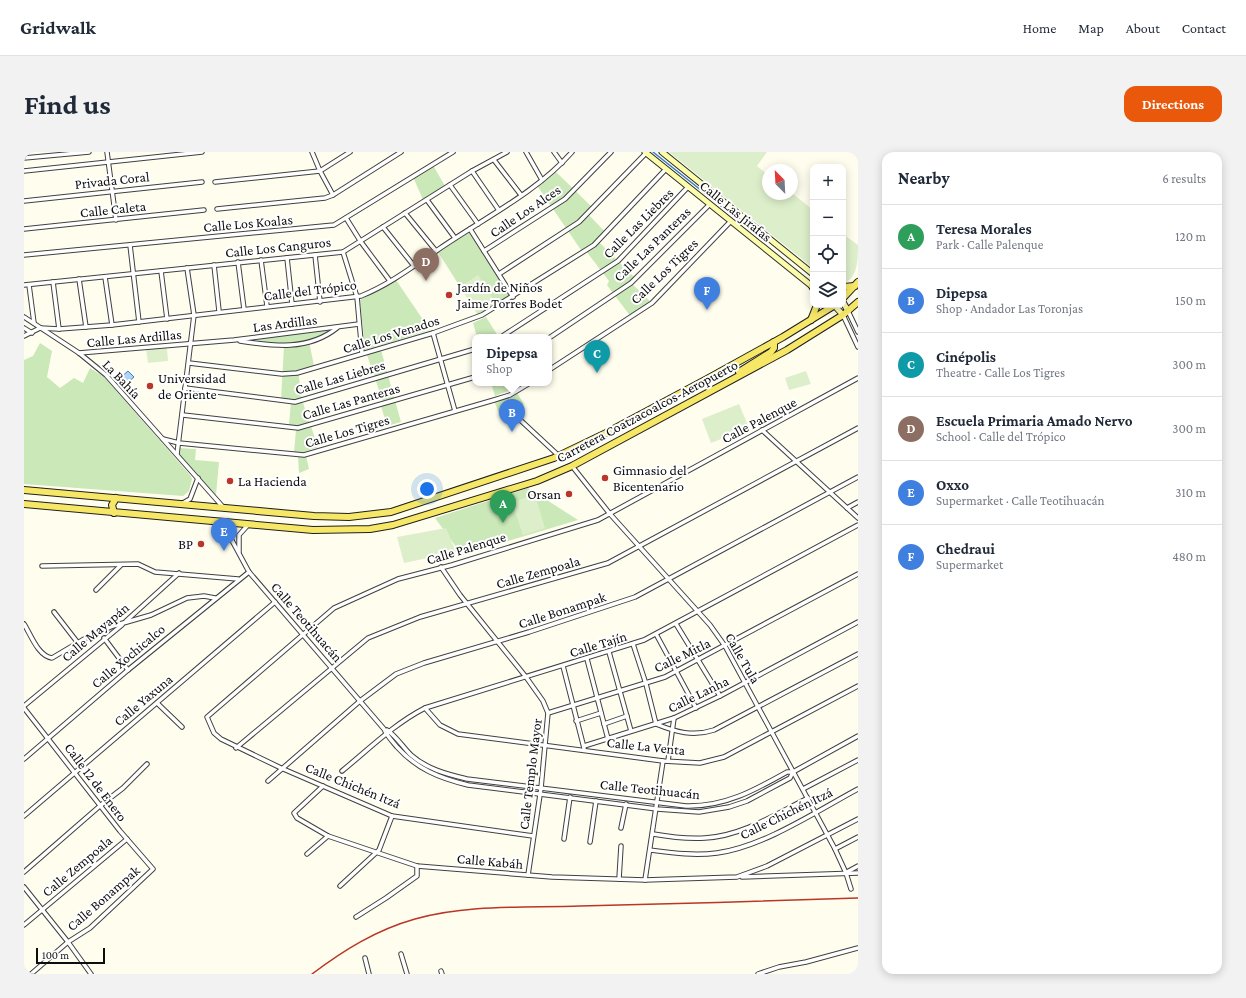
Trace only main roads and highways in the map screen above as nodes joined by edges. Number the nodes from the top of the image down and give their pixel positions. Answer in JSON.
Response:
{"nodes":[{"id":1,"x":662,"y":152,"type":"edge"},
{"id":2,"x":645,"y":153,"type":"edge"},
{"id":3,"x":755,"y":227,"type":"junction"},
{"id":4,"x":748,"y":236,"type":"junction"},
{"id":5,"x":811,"y":272,"type":"edge"},
{"id":6,"x":856,"y":284,"type":"edge"},
{"id":7,"x":810,"y":285,"type":"edge"},
{"id":8,"x":846,"y":286,"type":"edge"},
{"id":9,"x":846,"y":295,"type":"edge"},
{"id":10,"x":858,"y":302,"type":"edge"},
{"id":11,"x":846,"y":307,"type":"edge"},
{"id":12,"x":816,"y":308,"type":"edge"},
{"id":13,"x":830,"y":308,"type":"edge"},
{"id":14,"x":837,"y":308,"type":"edge"},
{"id":15,"x":848,"y":311,"type":"junction"},
{"id":16,"x":843,"y":315,"type":"junction"},
{"id":17,"x":811,"y":320,"type":"junction"},
{"id":18,"x":774,"y":342,"type":"junction"},
{"id":19,"x":727,"y":382,"type":"junction"},
{"id":20,"x":633,"y":418,"type":"junction"},
{"id":21,"x":636,"y":432,"type":"junction"},
{"id":22,"x":24,"y":490,"type":"edge"},
{"id":23,"x":450,"y":494,"type":"junction"},
{"id":24,"x":116,"y":498,"type":"junction"},
{"id":25,"x":24,"y":504,"type":"edge"},
{"id":26,"x":454,"y":507,"type":"junction"},
{"id":27,"x":114,"y":513,"type":"junction"},
{"id":28,"x":314,"y":516,"type":"junction"},
{"id":29,"x":313,"y":530,"type":"junction"}],
"edges":[{"from":1,"to":3,"type":"main road","name":"Calle Las Jirafas"},
{"from":2,"to":4,"type":"main road","name":"Calle Las Jirafas"},
{"from":3,"to":4,"type":"main road"},
{"from":3,"to":5,"type":"main road","name":"Calle Las Jirafas"},
{"from":4,"to":7,"type":"main road","name":"Calle Las Jirafas"},
{"from":6,"to":8,"type":"main road"},
{"from":6,"to":9,"type":"main road"},
{"from":10,"to":15,"type":"main road","name":"Carretera Coatzacoalcos-Aeropuerto"},
{"from":11,"to":15,"type":"main road"},
{"from":12,"to":17,"type":"main road"},
{"from":13,"to":17,"type":"main road","name":"Carretera Coatzacoalcos-Aeropuerto"},
{"from":14,"to":16,"type":"main road"},
{"from":15,"to":16,"type":"main road","name":"Carretera Coatzacoalcos-Aeropuerto"},
{"from":16,"to":19,"type":"main road","name":"Carretera Coatzacoalcos-Aeropuerto"},
{"from":17,"to":18,"type":"main road","name":"Carretera Coatzacoalcos-Aeropuerto"},
{"from":18,"to":19,"type":"main road"},
{"from":18,"to":20,"type":"main road","name":"Carretera Coatzacoalcos-Aeropuerto"},
{"from":19,"to":21,"type":"main road","name":"Carretera Coatzacoalcos-Aeropuerto"},
{"from":20,"to":21,"type":"main road"},
{"from":20,"to":23,"type":"main road","name":"Carretera Coatzacoalcos-Aeropuerto"},
{"from":21,"to":26,"type":"main road","name":"Carretera Coatzacoalcos-Aeropuerto"},
{"from":22,"to":24,"type":"main road","name":"Carretera Coatzacoalcos-Aeropuerto"},
{"from":23,"to":26,"type":"main road"},
{"from":23,"to":28,"type":"main road","name":"Carretera Coatzacoalcos-Aeropuerto"},
{"from":24,"to":27,"type":"main road"},
{"from":24,"to":28,"type":"main road","name":"Carretera Coatzacoalcos-Aeropuerto"},
{"from":25,"to":27,"type":"main road","name":"Carretera Coatzacoalcos-Aeropuerto"},
{"from":26,"to":29,"type":"main road","name":"Carretera Coatzacoalcos-Aeropuerto"},
{"from":27,"to":29,"type":"main road","name":"Carretera Coatzacoalcos-Aeropuerto"},
{"from":28,"to":29,"type":"main road"}]}
